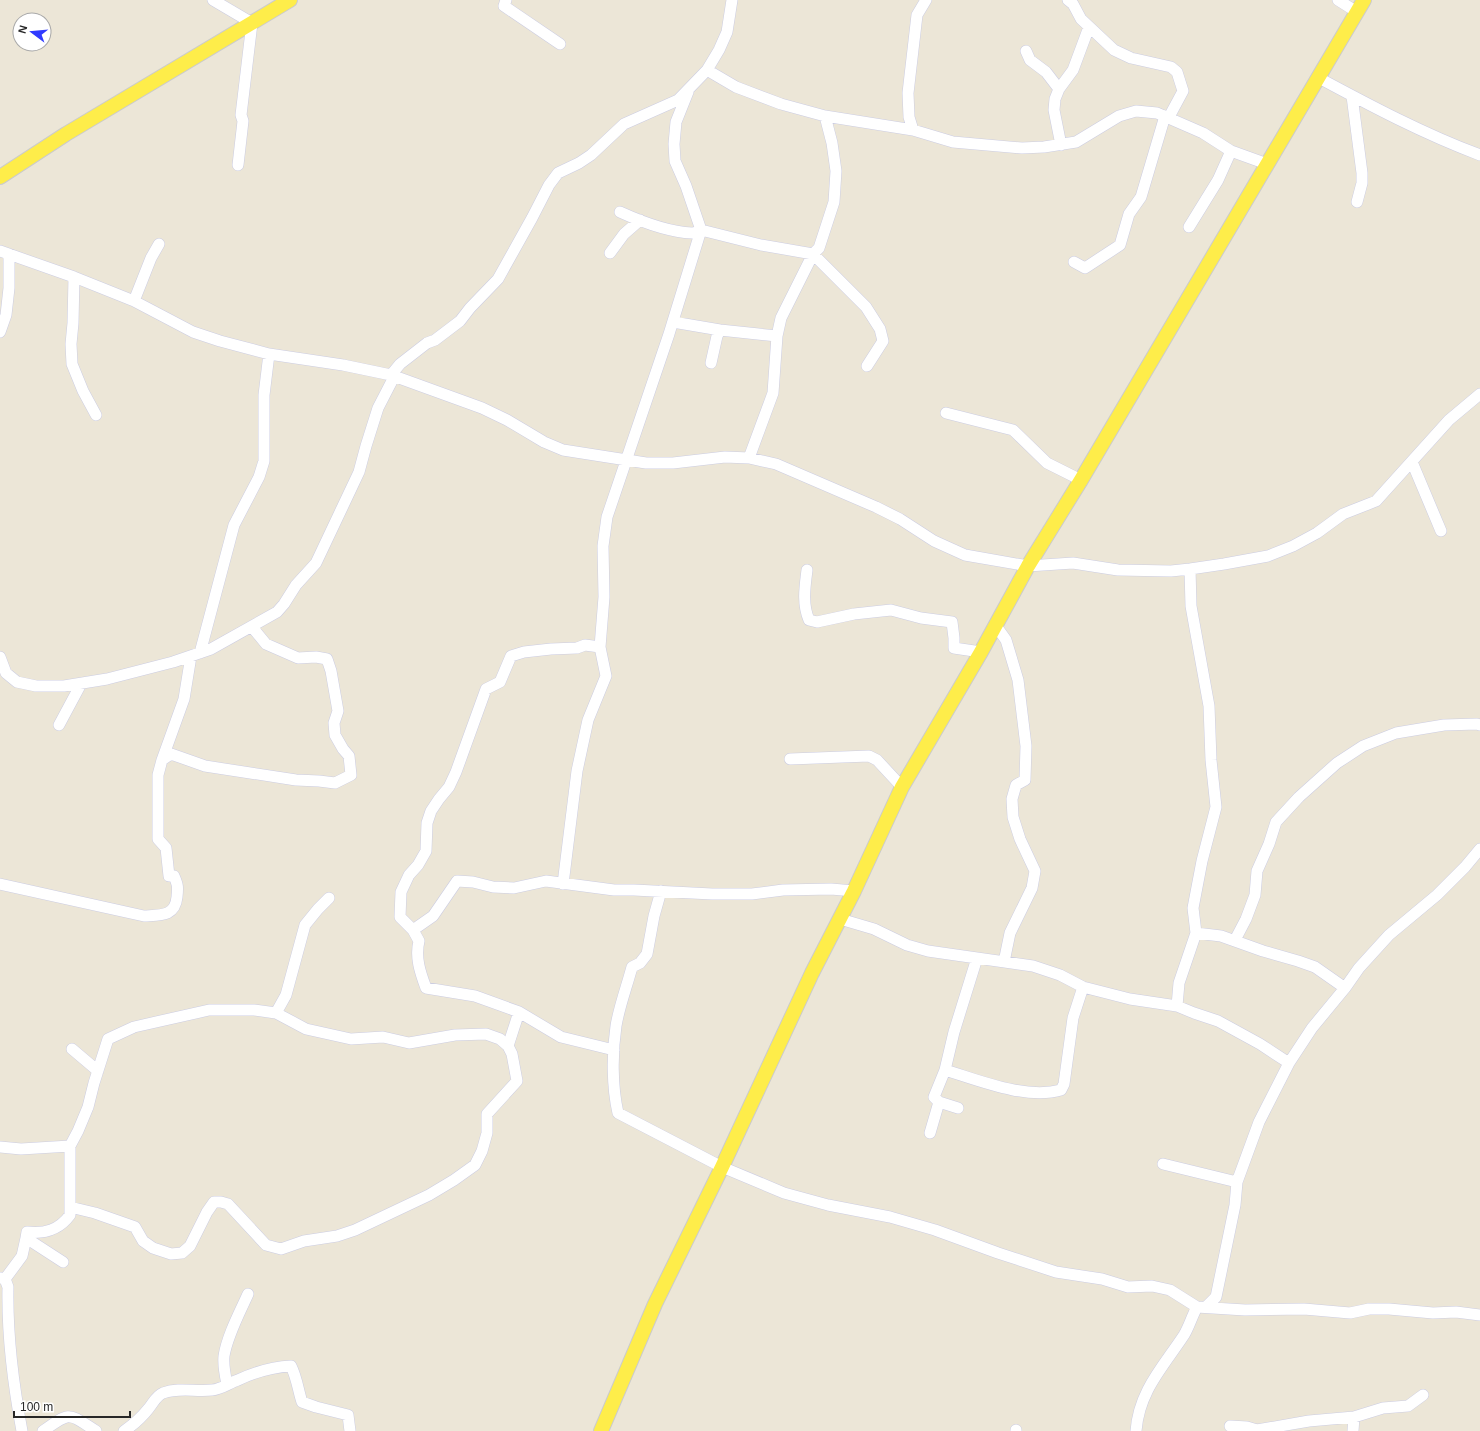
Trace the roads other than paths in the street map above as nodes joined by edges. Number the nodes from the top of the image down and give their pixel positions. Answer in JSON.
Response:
{"nodes":[{"id":1,"x":213,"y":0,"type":"edge"},
{"id":2,"x":290,"y":0,"type":"edge"},
{"id":3,"x":506,"y":0,"type":"edge"},
{"id":4,"x":732,"y":0,"type":"edge"},
{"id":5,"x":926,"y":0,"type":"edge"},
{"id":6,"x":1068,"y":0,"type":"edge"},
{"id":7,"x":1338,"y":0,"type":"edge"},
{"id":8,"x":1360,"y":6,"type":"edge"},
{"id":9,"x":252,"y":23,"type":"junction"},
{"id":10,"x":1089,"y":27,"type":"junction"},
{"id":11,"x":560,"y":44,"type":"dead end"},
{"id":12,"x":1026,"y":51,"type":"dead end"},
{"id":13,"x":707,"y":70,"type":"junction"},
{"id":14,"x":1319,"y":78,"type":"junction"},
{"id":15,"x":1059,"y":89,"type":"junction"},
{"id":16,"x":689,"y":90,"type":"junction"},
{"id":17,"x":1352,"y":96,"type":"junction"},
{"id":18,"x":825,"y":116,"type":"junction"},
{"id":19,"x":1167,"y":117,"type":"junction"},
{"id":20,"x":913,"y":130,"type":"junction"},
{"id":21,"x":66,"y":134,"type":"junction"},
{"id":22,"x":1060,"y":144,"type":"junction"},
{"id":23,"x":1231,"y":151,"type":"junction"},
{"id":24,"x":1480,"y":155,"type":"edge"},
{"id":25,"x":1268,"y":164,"type":"junction"},
{"id":26,"x":238,"y":165,"type":"dead end"},
{"id":27,"x":0,"y":168,"type":"edge"},
{"id":28,"x":0,"y":177,"type":"edge"},
{"id":29,"x":1357,"y":202,"type":"dead end"},
{"id":30,"x":620,"y":212,"type":"dead end"},
{"id":31,"x":640,"y":220,"type":"junction"},
{"id":32,"x":1189,"y":227,"type":"dead end"},
{"id":33,"x":701,"y":230,"type":"junction"},
{"id":34,"x":159,"y":244,"type":"dead end"},
{"id":35,"x":4,"y":253,"type":"edge"},
{"id":36,"x":610,"y":253,"type":"dead end"},
{"id":37,"x":813,"y":254,"type":"junction"},
{"id":38,"x":1074,"y":262,"type":"dead end"},
{"id":39,"x":74,"y":277,"type":"junction"},
{"id":40,"x":134,"y":301,"type":"junction"},
{"id":41,"x":673,"y":322,"type":"junction"},
{"id":42,"x":720,"y":330,"type":"junction"},
{"id":43,"x":0,"y":332,"type":"edge"},
{"id":44,"x":777,"y":336,"type":"junction"},
{"id":45,"x":269,"y":354,"type":"junction"},
{"id":46,"x":711,"y":363,"type":"dead end"},
{"id":47,"x":867,"y":366,"type":"dead end"},
{"id":48,"x":392,"y":376,"type":"junction"},
{"id":49,"x":1480,"y":394,"type":"edge"},
{"id":50,"x":946,"y":413,"type":"dead end"},
{"id":51,"x":96,"y":415,"type":"dead end"},
{"id":52,"x":749,"y":458,"type":"junction"},
{"id":53,"x":627,"y":460,"type":"junction"},
{"id":54,"x":1412,"y":462,"type":"junction"},
{"id":55,"x":1082,"y":480,"type":"junction"},
{"id":56,"x":1441,"y":530,"type":"dead end"},
{"id":57,"x":1028,"y":566,"type":"junction"},
{"id":58,"x":1190,"y":569,"type":"junction"},
{"id":59,"x":807,"y":570,"type":"dead end"},
{"id":60,"x":996,"y":626,"type":"junction"},
{"id":61,"x":252,"y":627,"type":"junction"},
{"id":62,"x":600,"y":647,"type":"junction"},
{"id":63,"x":981,"y":652,"type":"junction"},
{"id":64,"x":196,"y":655,"type":"junction"},
{"id":65,"x":0,"y":657,"type":"edge"},
{"id":66,"x":81,"y":684,"type":"junction"},
{"id":67,"x":59,"y":725,"type":"dead end"},
{"id":68,"x":1480,"y":725,"type":"edge"},
{"id":69,"x":790,"y":759,"type":"dead end"},
{"id":70,"x":162,"y":760,"type":"junction"},
{"id":71,"x":902,"y":787,"type":"junction"},
{"id":72,"x":1480,"y":849,"type":"edge"},
{"id":73,"x":0,"y":884,"type":"edge"},
{"id":74,"x":563,"y":884,"type":"junction"},
{"id":75,"x":661,"y":891,"type":"junction"},
{"id":76,"x":854,"y":891,"type":"junction"},
{"id":77,"x":329,"y":898,"type":"dead end"},
{"id":78,"x":840,"y":919,"type":"junction"},
{"id":79,"x":413,"y":930,"type":"junction"},
{"id":80,"x":1196,"y":933,"type":"junction"},
{"id":81,"x":1235,"y":940,"type":"junction"},
{"id":82,"x":977,"y":958,"type":"junction"},
{"id":83,"x":1004,"y":962,"type":"junction"},
{"id":84,"x":1083,"y":987,"type":"junction"},
{"id":85,"x":1345,"y":988,"type":"junction"},
{"id":86,"x":1178,"y":1006,"type":"junction"},
{"id":87,"x":519,"y":1012,"type":"junction"},
{"id":88,"x":276,"y":1013,"type":"junction"},
{"id":89,"x":508,"y":1046,"type":"junction"},
{"id":90,"x":72,"y":1049,"type":"dead end"},
{"id":91,"x":614,"y":1050,"type":"junction"},
{"id":92,"x":1289,"y":1063,"type":"junction"},
{"id":93,"x":945,"y":1070,"type":"junction"},
{"id":94,"x":98,"y":1071,"type":"junction"},
{"id":95,"x":939,"y":1102,"type":"junction"},
{"id":96,"x":958,"y":1108,"type":"dead end"},
{"id":97,"x":930,"y":1133,"type":"dead end"},
{"id":98,"x":70,"y":1146,"type":"junction"},
{"id":99,"x":0,"y":1147,"type":"edge"},
{"id":100,"x":1163,"y":1164,"type":"dead end"},
{"id":101,"x":722,"y":1166,"type":"junction"},
{"id":102,"x":1237,"y":1182,"type":"junction"},
{"id":103,"x":70,"y":1207,"type":"junction"},
{"id":104,"x":26,"y":1238,"type":"junction"},
{"id":105,"x":63,"y":1262,"type":"dead end"},
{"id":106,"x":2,"y":1278,"type":"edge"},
{"id":107,"x":248,"y":1294,"type":"dead end"},
{"id":108,"x":1216,"y":1297,"type":"junction"},
{"id":109,"x":1202,"y":1307,"type":"junction"},
{"id":110,"x":1224,"y":1309,"type":"junction"},
{"id":111,"x":1480,"y":1314,"type":"edge"},
{"id":112,"x":227,"y":1384,"type":"junction"},
{"id":113,"x":1423,"y":1395,"type":"dead end"},
{"id":114,"x":1354,"y":1416,"type":"junction"},
{"id":115,"x":1230,"y":1426,"type":"dead end"},
{"id":116,"x":22,"y":1431,"type":"edge"},
{"id":117,"x":43,"y":1431,"type":"edge"},
{"id":118,"x":96,"y":1431,"type":"edge"},
{"id":119,"x":124,"y":1431,"type":"edge"},
{"id":120,"x":350,"y":1431,"type":"edge"},
{"id":121,"x":601,"y":1431,"type":"edge"},
{"id":122,"x":1136,"y":1431,"type":"edge"},
{"id":123,"x":1353,"y":1431,"type":"edge"}],
"edges":[{"from":1,"to":9,"type":"street"},
{"from":2,"to":9,"type":"main road"},
{"from":3,"to":11,"type":"street"},
{"from":4,"to":13,"type":"street"},
{"from":5,"to":20,"type":"street"},
{"from":6,"to":10,"type":"street"},
{"from":7,"to":8,"type":"street"},
{"from":8,"to":14,"type":"main road"},
{"from":9,"to":21,"type":"main road"},
{"from":9,"to":26,"type":"street"},
{"from":10,"to":15,"type":"street"},
{"from":10,"to":19,"type":"street"},
{"from":12,"to":15,"type":"street"},
{"from":13,"to":16,"type":"street"},
{"from":13,"to":18,"type":"street"},
{"from":14,"to":17,"type":"street"},
{"from":14,"to":25,"type":"main road"},
{"from":15,"to":22,"type":"street"},
{"from":16,"to":33,"type":"street"},
{"from":16,"to":48,"type":"street"},
{"from":17,"to":24,"type":"street"},
{"from":17,"to":29,"type":"street"},
{"from":18,"to":20,"type":"street"},
{"from":18,"to":37,"type":"street"},
{"from":19,"to":22,"type":"street"},
{"from":19,"to":23,"type":"street"},
{"from":19,"to":38,"type":"street"},
{"from":20,"to":22,"type":"street"},
{"from":21,"to":27,"type":"main road"},
{"from":21,"to":28,"type":"main road"},
{"from":23,"to":25,"type":"street"},
{"from":23,"to":32,"type":"street"},
{"from":25,"to":55,"type":"main road"},
{"from":30,"to":31,"type":"street"},
{"from":31,"to":33,"type":"street"},
{"from":31,"to":36,"type":"street"},
{"from":33,"to":37,"type":"street"},
{"from":33,"to":41,"type":"street"},
{"from":34,"to":40,"type":"street"},
{"from":35,"to":39,"type":"street"},
{"from":35,"to":43,"type":"street"},
{"from":37,"to":44,"type":"street"},
{"from":37,"to":47,"type":"street"},
{"from":39,"to":40,"type":"street"},
{"from":39,"to":51,"type":"street"},
{"from":40,"to":45,"type":"street"},
{"from":41,"to":42,"type":"street"},
{"from":41,"to":53,"type":"street"},
{"from":42,"to":44,"type":"street"},
{"from":42,"to":46,"type":"street"},
{"from":44,"to":52,"type":"street"},
{"from":45,"to":48,"type":"street"},
{"from":45,"to":64,"type":"street"},
{"from":48,"to":53,"type":"street"},
{"from":48,"to":61,"type":"street"},
{"from":49,"to":54,"type":"street"},
{"from":50,"to":55,"type":"street"},
{"from":52,"to":53,"type":"street"},
{"from":52,"to":57,"type":"street"},
{"from":53,"to":62,"type":"street"},
{"from":54,"to":56,"type":"street"},
{"from":54,"to":58,"type":"street"},
{"from":55,"to":57,"type":"main road"},
{"from":57,"to":58,"type":"street"},
{"from":57,"to":60,"type":"main road"},
{"from":58,"to":80,"type":"street"},
{"from":59,"to":63,"type":"street"},
{"from":60,"to":63,"type":"main road"},
{"from":60,"to":83,"type":"street"},
{"from":61,"to":64,"type":"street"},
{"from":61,"to":70,"type":"street"},
{"from":62,"to":74,"type":"street"},
{"from":62,"to":79,"type":"street"},
{"from":63,"to":71,"type":"main road"},
{"from":64,"to":66,"type":"street"},
{"from":64,"to":70,"type":"street"},
{"from":65,"to":66,"type":"street"},
{"from":66,"to":67,"type":"street"},
{"from":68,"to":81,"type":"street"},
{"from":69,"to":71,"type":"street"},
{"from":70,"to":73,"type":"street"},
{"from":71,"to":76,"type":"main road"},
{"from":72,"to":85,"type":"street"},
{"from":74,"to":75,"type":"street"},
{"from":74,"to":79,"type":"street"},
{"from":75,"to":76,"type":"street"},
{"from":75,"to":91,"type":"street"},
{"from":76,"to":78,"type":"main road"},
{"from":77,"to":88,"type":"street"},
{"from":78,"to":82,"type":"street"},
{"from":78,"to":101,"type":"main road"},
{"from":79,"to":87,"type":"street"},
{"from":80,"to":81,"type":"street"},
{"from":80,"to":86,"type":"street"},
{"from":81,"to":85,"type":"street"},
{"from":82,"to":83,"type":"street"},
{"from":82,"to":93,"type":"street"},
{"from":83,"to":84,"type":"street"},
{"from":84,"to":86,"type":"street"},
{"from":84,"to":93,"type":"street"},
{"from":85,"to":92,"type":"street"},
{"from":86,"to":92,"type":"street"},
{"from":87,"to":89,"type":"street"},
{"from":87,"to":91,"type":"street"},
{"from":88,"to":89,"type":"street"},
{"from":88,"to":94,"type":"street"},
{"from":89,"to":103,"type":"street"},
{"from":90,"to":94,"type":"street"},
{"from":91,"to":101,"type":"street"},
{"from":92,"to":102,"type":"street"},
{"from":93,"to":95,"type":"street"},
{"from":94,"to":98,"type":"street"},
{"from":95,"to":96,"type":"street"},
{"from":95,"to":97,"type":"street"},
{"from":98,"to":99,"type":"street"},
{"from":98,"to":103,"type":"street"},
{"from":100,"to":102,"type":"street"},
{"from":101,"to":109,"type":"street"},
{"from":101,"to":121,"type":"main road"},
{"from":102,"to":108,"type":"street"},
{"from":103,"to":104,"type":"street"},
{"from":104,"to":105,"type":"street"},
{"from":104,"to":106,"type":"street"},
{"from":106,"to":116,"type":"street"},
{"from":107,"to":112,"type":"street"},
{"from":108,"to":109,"type":"street"},
{"from":108,"to":110,"type":"street"},
{"from":109,"to":110,"type":"street"},
{"from":109,"to":122,"type":"street"},
{"from":110,"to":111,"type":"street"},
{"from":112,"to":119,"type":"street"},
{"from":112,"to":120,"type":"street"},
{"from":113,"to":114,"type":"street"},
{"from":114,"to":115,"type":"street"},
{"from":114,"to":123,"type":"street"},
{"from":117,"to":118,"type":"street"}]}
